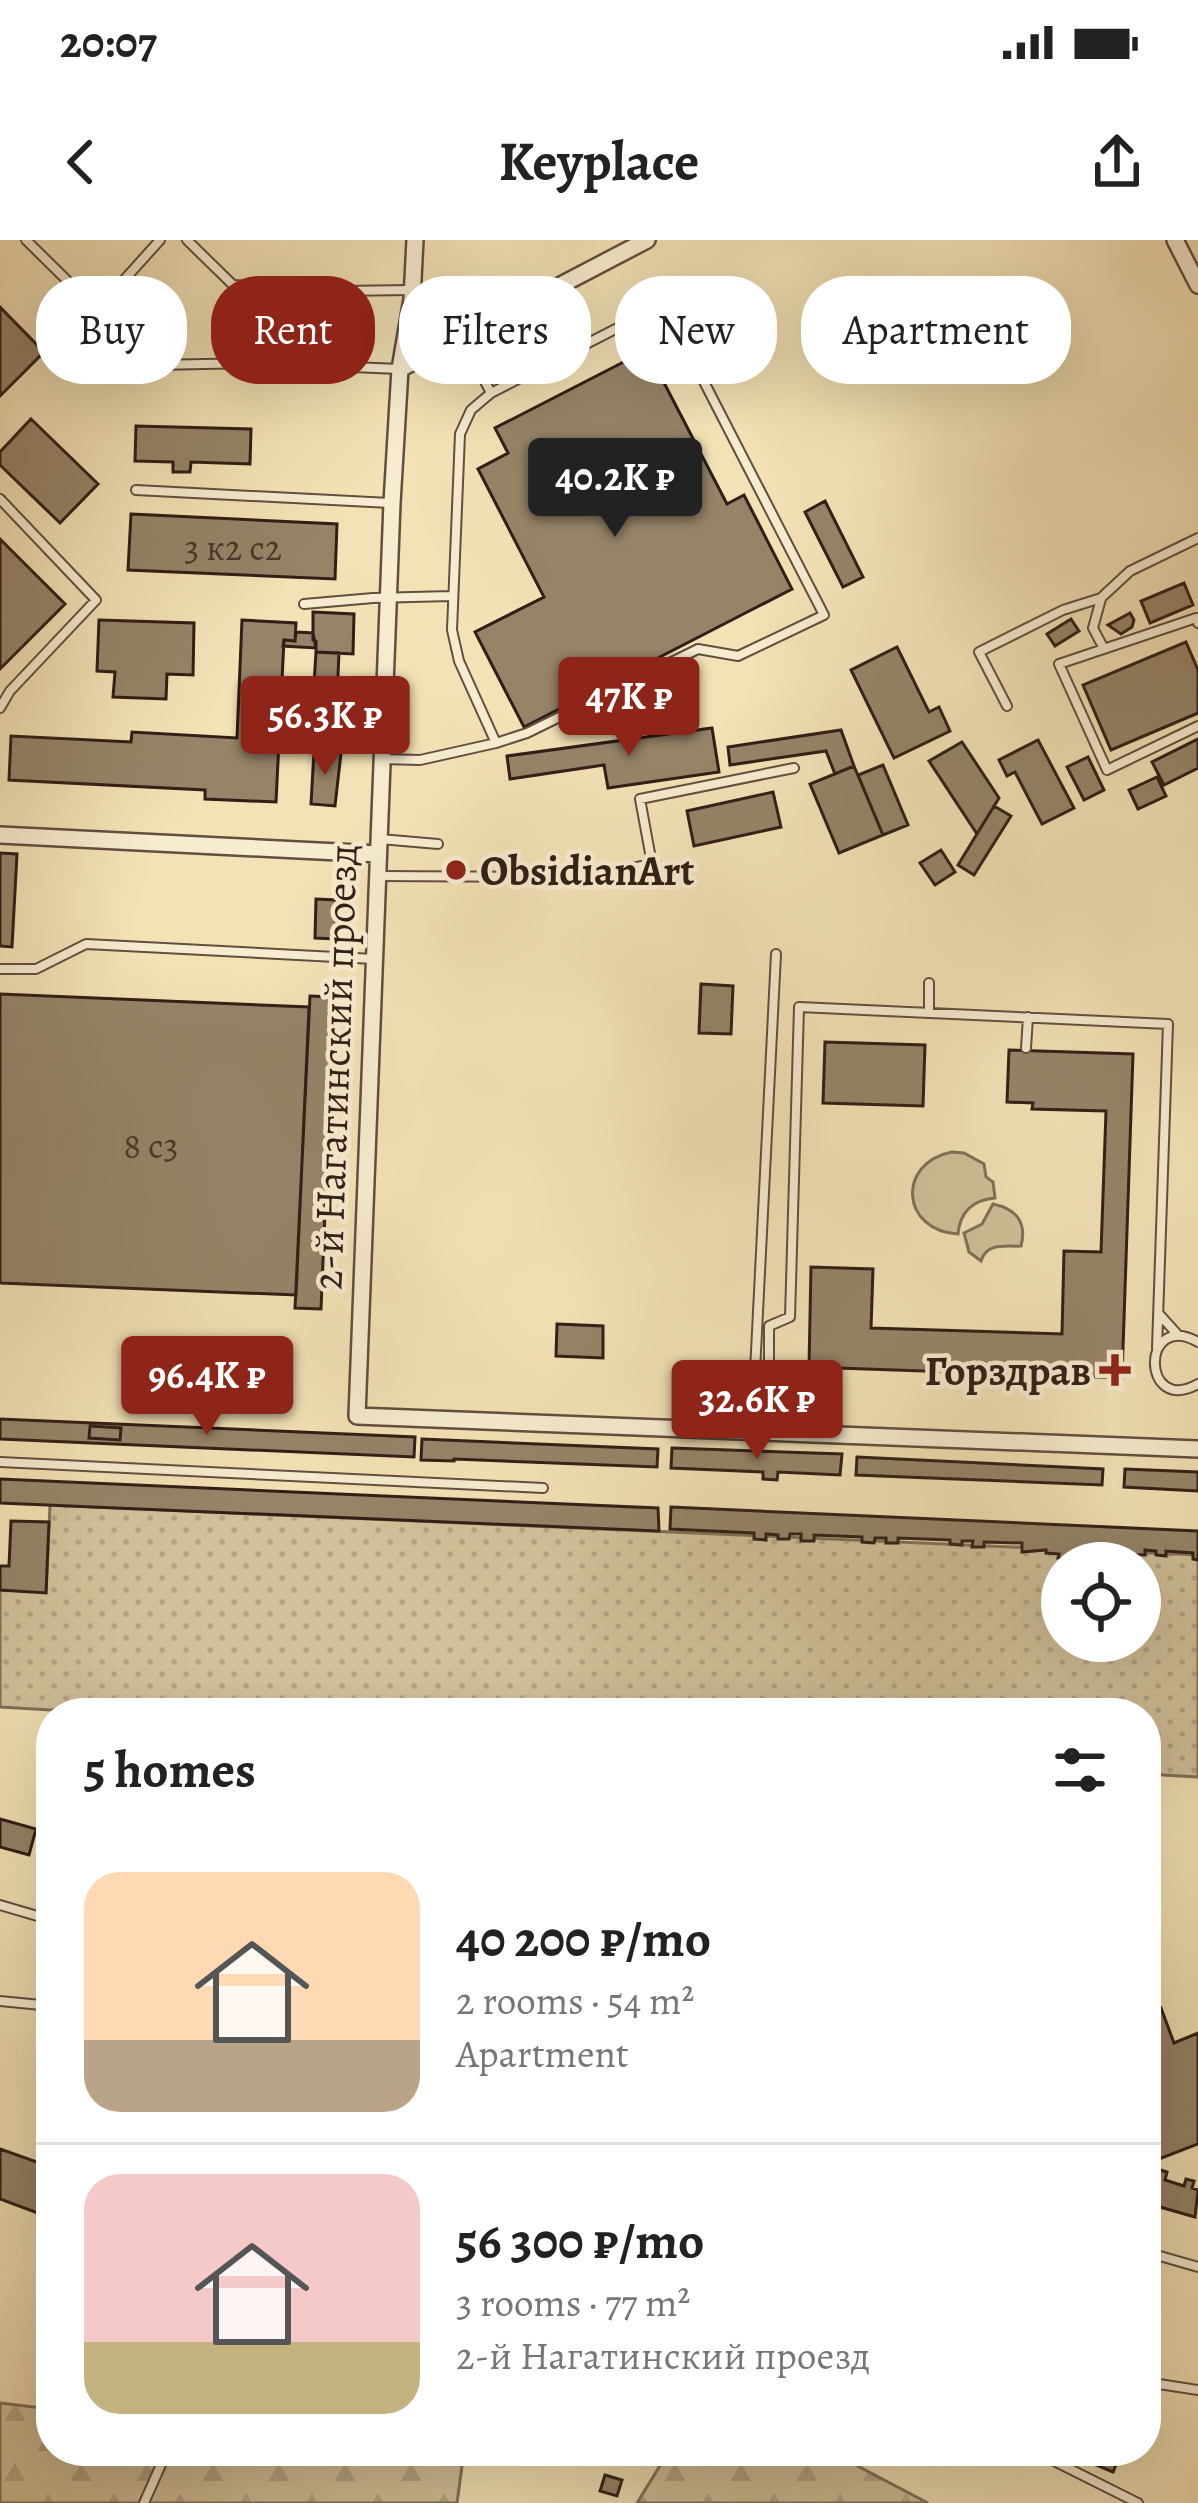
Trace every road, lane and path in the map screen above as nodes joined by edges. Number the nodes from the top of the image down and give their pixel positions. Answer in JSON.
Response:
{"nodes":[{"id":1,"x":26,"y":240,"type":"edge"},
{"id":2,"x":160,"y":240,"type":"edge"},
{"id":3,"x":187,"y":240,"type":"edge"},
{"id":4,"x":415,"y":240,"type":"edge"},
{"id":5,"x":647,"y":240,"type":"edge"},
{"id":6,"x":1174,"y":240,"type":"edge"},
{"id":7,"x":63,"y":276,"type":"edge"},
{"id":8,"x":128,"y":276,"type":"edge"},
{"id":9,"x":224,"y":276,"type":"edge"},
{"id":10,"x":413,"y":276,"type":"edge"},
{"id":11,"x":579,"y":276,"type":"edge"},
{"id":12,"x":1198,"y":284,"type":"edge"},
{"id":13,"x":591,"y":340,"type":"edge"},
{"id":14,"x":399,"y":384,"type":"edge"},
{"id":15,"x":485,"y":384,"type":"edge"},
{"id":16,"x":507,"y":384,"type":"edge"},
{"id":17,"x":490,"y":393,"type":"junction"},
{"id":18,"x":136,"y":490,"type":"dead end"},
{"id":19,"x":0,"y":499,"type":"edge"},
{"id":20,"x":392,"y":503,"type":"junction"},
{"id":21,"x":1198,"y":538,"type":"edge"},
{"id":22,"x":451,"y":596,"type":"junction"},
{"id":23,"x":388,"y":598,"type":"junction"},
{"id":24,"x":1102,"y":598,"type":"junction"},
{"id":25,"x":304,"y":604,"type":"dead end"},
{"id":26,"x":1198,"y":623,"type":"edge"},
{"id":27,"x":1104,"y":649,"type":"junction"},
{"id":28,"x":1007,"y":706,"type":"dead end"},
{"id":29,"x":0,"y":708,"type":"edge"},
{"id":30,"x":1198,"y":726,"type":"edge"},
{"id":31,"x":496,"y":743,"type":"junction"},
{"id":32,"x":380,"y":759,"type":"junction"},
{"id":33,"x":794,"y":768,"type":"dead end"},
{"id":34,"x":0,"y":835,"type":"edge"},
{"id":35,"x":438,"y":844,"type":"dead end"},
{"id":36,"x":378,"y":846,"type":"junction"},
{"id":37,"x":378,"y":875,"type":"junction"},
{"id":38,"x":776,"y":954,"type":"dead end"},
{"id":39,"x":376,"y":959,"type":"junction"},
{"id":40,"x":0,"y":969,"type":"edge"},
{"id":41,"x":929,"y":983,"type":"dead end"},
{"id":42,"x":928,"y":1012,"type":"junction"},
{"id":43,"x":1028,"y":1017,"type":"junction"},
{"id":44,"x":1026,"y":1048,"type":"dead end"},
{"id":45,"x":1158,"y":1314,"type":"junction"},
{"id":46,"x":1178,"y":1335,"type":"junction"},
{"id":47,"x":1198,"y":1342,"type":"edge"},
{"id":48,"x":1157,"y":1348,"type":"junction"},
{"id":49,"x":1198,"y":1384,"type":"edge"},
{"id":50,"x":760,"y":1431,"type":"junction"},
{"id":51,"x":1198,"y":1449,"type":"edge"},
{"id":52,"x":0,"y":1462,"type":"edge"},
{"id":53,"x":543,"y":1488,"type":"dead end"},
{"id":54,"x":0,"y":1905,"type":"edge"},
{"id":55,"x":36,"y":1916,"type":"edge"},
{"id":56,"x":0,"y":2001,"type":"edge"},
{"id":57,"x":36,"y":2005,"type":"edge"},
{"id":58,"x":1161,"y":2256,"type":"edge"},
{"id":59,"x":1198,"y":2267,"type":"edge"},
{"id":60,"x":1161,"y":2384,"type":"edge"},
{"id":61,"x":1198,"y":2390,"type":"edge"},
{"id":62,"x":160,"y":2466,"type":"edge"},
{"id":63,"x":1064,"y":2466,"type":"edge"},
{"id":64,"x":144,"y":2503,"type":"edge"},
{"id":65,"x":1138,"y":2503,"type":"edge"}],
"edges":[{"from":1,"to":7,"type":"lane"},
{"from":2,"to":8,"type":"lane"},
{"from":3,"to":9,"type":"lane"},
{"from":4,"to":10,"type":"street","name":"2-й Нагатинский проезд"},
{"from":5,"to":11,"type":"street"},
{"from":6,"to":12,"type":"street"},
{"from":13,"to":31,"type":"lane"},
{"from":14,"to":20,"type":"street","name":"2-й Нагатинский проезд"},
{"from":15,"to":17,"type":"lane"},
{"from":16,"to":17,"type":"lane"},
{"from":17,"to":22,"type":"lane"},
{"from":18,"to":20,"type":"lane"},
{"from":19,"to":29,"type":"lane"},
{"from":20,"to":23,"type":"street","name":"2-й Нагатинский проезд"},
{"from":21,"to":24,"type":"lane"},
{"from":22,"to":23,"type":"lane"},
{"from":22,"to":31,"type":"lane"},
{"from":23,"to":25,"type":"lane"},
{"from":23,"to":32,"type":"street","name":"2-й Нагатинский проезд"},
{"from":24,"to":27,"type":"lane"},
{"from":24,"to":28,"type":"lane"},
{"from":26,"to":27,"type":"lane"},
{"from":27,"to":30,"type":"lane"},
{"from":31,"to":32,"type":"lane"},
{"from":32,"to":36,"type":"street","name":"2-й Нагатинский проезд"},
{"from":33,"to":37,"type":"lane"},
{"from":34,"to":36,"type":"street"},
{"from":35,"to":36,"type":"lane"},
{"from":36,"to":37,"type":"street","name":"2-й Нагатинский проезд"},
{"from":37,"to":39,"type":"street","name":"2-й Нагатинский проезд"},
{"from":38,"to":50,"type":"lane"},
{"from":39,"to":40,"type":"lane"},
{"from":39,"to":50,"type":"street","name":"2-й Нагатинский проезд"},
{"from":41,"to":42,"type":"lane"},
{"from":42,"to":43,"type":"lane"},
{"from":42,"to":50,"type":"lane"},
{"from":43,"to":44,"type":"lane"},
{"from":43,"to":45,"type":"lane"},
{"from":45,"to":46,"type":"lane"},
{"from":45,"to":48,"type":"lane"},
{"from":46,"to":47,"type":"lane"},
{"from":46,"to":48,"type":"lane"},
{"from":48,"to":49,"type":"lane"},
{"from":50,"to":51,"type":"street","name":"2-й Нагатинский проезд"},
{"from":52,"to":53,"type":"lane"},
{"from":54,"to":55,"type":"lane"},
{"from":56,"to":57,"type":"lane"},
{"from":58,"to":59,"type":"lane"},
{"from":60,"to":61,"type":"lane"},
{"from":62,"to":64,"type":"lane"},
{"from":63,"to":65,"type":"lane"}]}
